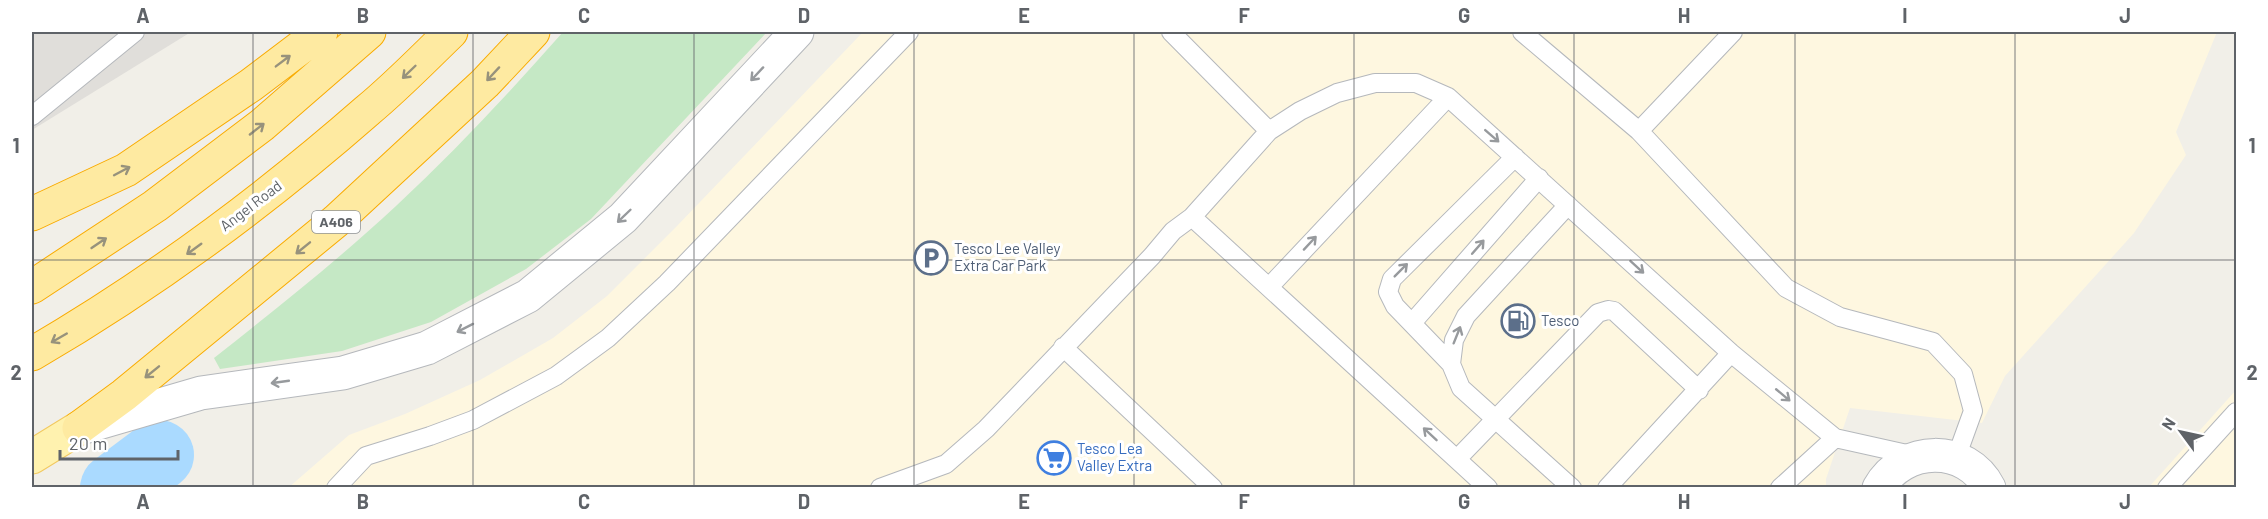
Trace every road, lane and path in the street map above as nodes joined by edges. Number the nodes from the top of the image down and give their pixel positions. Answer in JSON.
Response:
{"nodes":[{"id":1,"x":135,"y":32,"type":"edge"},
{"id":2,"x":321,"y":32,"type":"edge"},
{"id":3,"x":369,"y":32,"type":"edge"},
{"id":4,"x":451,"y":32,"type":"edge"},
{"id":5,"x":533,"y":32,"type":"edge"},
{"id":6,"x":797,"y":32,"type":"edge"},
{"id":7,"x":909,"y":32,"type":"edge"},
{"id":8,"x":1171,"y":32,"type":"edge"},
{"id":9,"x":1522,"y":32,"type":"edge"},
{"id":10,"x":1733,"y":32,"type":"edge"},
{"id":11,"x":1448,"y":97,"type":"junction"},
{"id":12,"x":32,"y":116,"type":"edge"},
{"id":13,"x":1269,"y":131,"type":"junction"},
{"id":14,"x":1639,"y":131,"type":"junction"},
{"id":15,"x":1515,"y":157,"type":"junction"},
{"id":16,"x":1539,"y":178,"type":"junction"},
{"id":17,"x":1568,"y":205,"type":"junction"},
{"id":18,"x":32,"y":214,"type":"edge"},
{"id":19,"x":1192,"y":217,"type":"junction"},
{"id":20,"x":41,"y":281,"type":"edge"},
{"id":21,"x":1270,"y":286,"type":"junction"},
{"id":22,"x":1412,"y":322,"type":"junction"},
{"id":23,"x":1063,"y":347,"type":"junction"},
{"id":24,"x":1731,"y":353,"type":"junction"},
{"id":25,"x":32,"y":354,"type":"edge"},
{"id":26,"x":1451,"y":364,"type":"junction"},
{"id":27,"x":1699,"y":390,"type":"junction"},
{"id":28,"x":132,"y":403,"type":"junction"},
{"id":29,"x":2236,"y":412,"type":"edge"},
{"id":30,"x":1495,"y":417,"type":"junction"},
{"id":31,"x":79,"y":428,"type":"joint"},
{"id":32,"x":1834,"y":438,"type":"junction"},
{"id":33,"x":32,"y":457,"type":"edge"},
{"id":34,"x":1917,"y":457,"type":"junction"},
{"id":35,"x":1956,"y":458,"type":"junction"},
{"id":36,"x":1457,"y":459,"type":"junction"},
{"id":37,"x":336,"y":488,"type":"edge"},
{"id":38,"x":880,"y":488,"type":"edge"},
{"id":39,"x":1213,"y":488,"type":"edge"},
{"id":40,"x":1488,"y":488,"type":"edge"},
{"id":41,"x":1572,"y":488,"type":"edge"},
{"id":42,"x":1607,"y":488,"type":"edge"},
{"id":43,"x":1780,"y":488,"type":"edge"},
{"id":44,"x":1879,"y":488,"type":"edge"},
{"id":45,"x":1989,"y":488,"type":"edge"},
{"id":46,"x":2167,"y":488,"type":"edge"}],
"edges":[{"from":1,"to":12,"type":"lane"},
{"from":18,"to":2,"type":"highway","one_way":true},
{"from":20,"to":3,"type":"highway","one_way":true},
{"from":4,"to":25,"type":"highway","name":"Angel Road","one_way":true},
{"from":5,"to":28,"type":"highway","number":"A406","one_way":true},
{"from":6,"to":28,"type":"street","one_way":true},
{"from":7,"to":37,"type":"lane"},
{"from":8,"to":13,"type":"lane"},
{"from":9,"to":14,"type":"lane"},
{"from":10,"to":14,"type":"lane"},
{"from":11,"to":13,"type":"lane"},
{"from":11,"to":15,"type":"lane","one_way":true},
{"from":21,"to":11,"type":"lane","one_way":true},
{"from":13,"to":19,"type":"lane"},
{"from":14,"to":35,"type":"lane"},
{"from":15,"to":16,"type":"lane"},
{"from":22,"to":15,"type":"lane","one_way":true},
{"from":16,"to":17,"type":"lane"},
{"from":22,"to":16,"type":"lane","one_way":true},
{"from":17,"to":24,"type":"lane","one_way":true},
{"from":26,"to":17,"type":"lane","one_way":true},
{"from":19,"to":21,"type":"lane"},
{"from":19,"to":23,"type":"lane"},
{"from":36,"to":21,"type":"lane","one_way":true},
{"from":22,"to":26,"type":"lane"},
{"from":23,"to":38,"type":"lane"},
{"from":23,"to":39,"type":"lane"},
{"from":24,"to":27,"type":"lane"},
{"from":24,"to":32,"type":"lane","one_way":true},
{"from":26,"to":30,"type":"lane"},
{"from":27,"to":30,"type":"lane"},
{"from":27,"to":42,"type":"lane"},
{"from":28,"to":31,"type":"highway","number":"A406"},
{"from":29,"to":46,"type":"lane"},
{"from":30,"to":36,"type":"lane"},
{"from":30,"to":41,"type":"lane"},
{"from":31,"to":33,"type":"main road","number":"A406"},
{"from":32,"to":34,"type":"lane"},
{"from":32,"to":43,"type":"lane"},
{"from":34,"to":35,"type":"street"},
{"from":34,"to":44,"type":"street"},
{"from":35,"to":45,"type":"street"},
{"from":36,"to":40,"type":"lane"}]}
